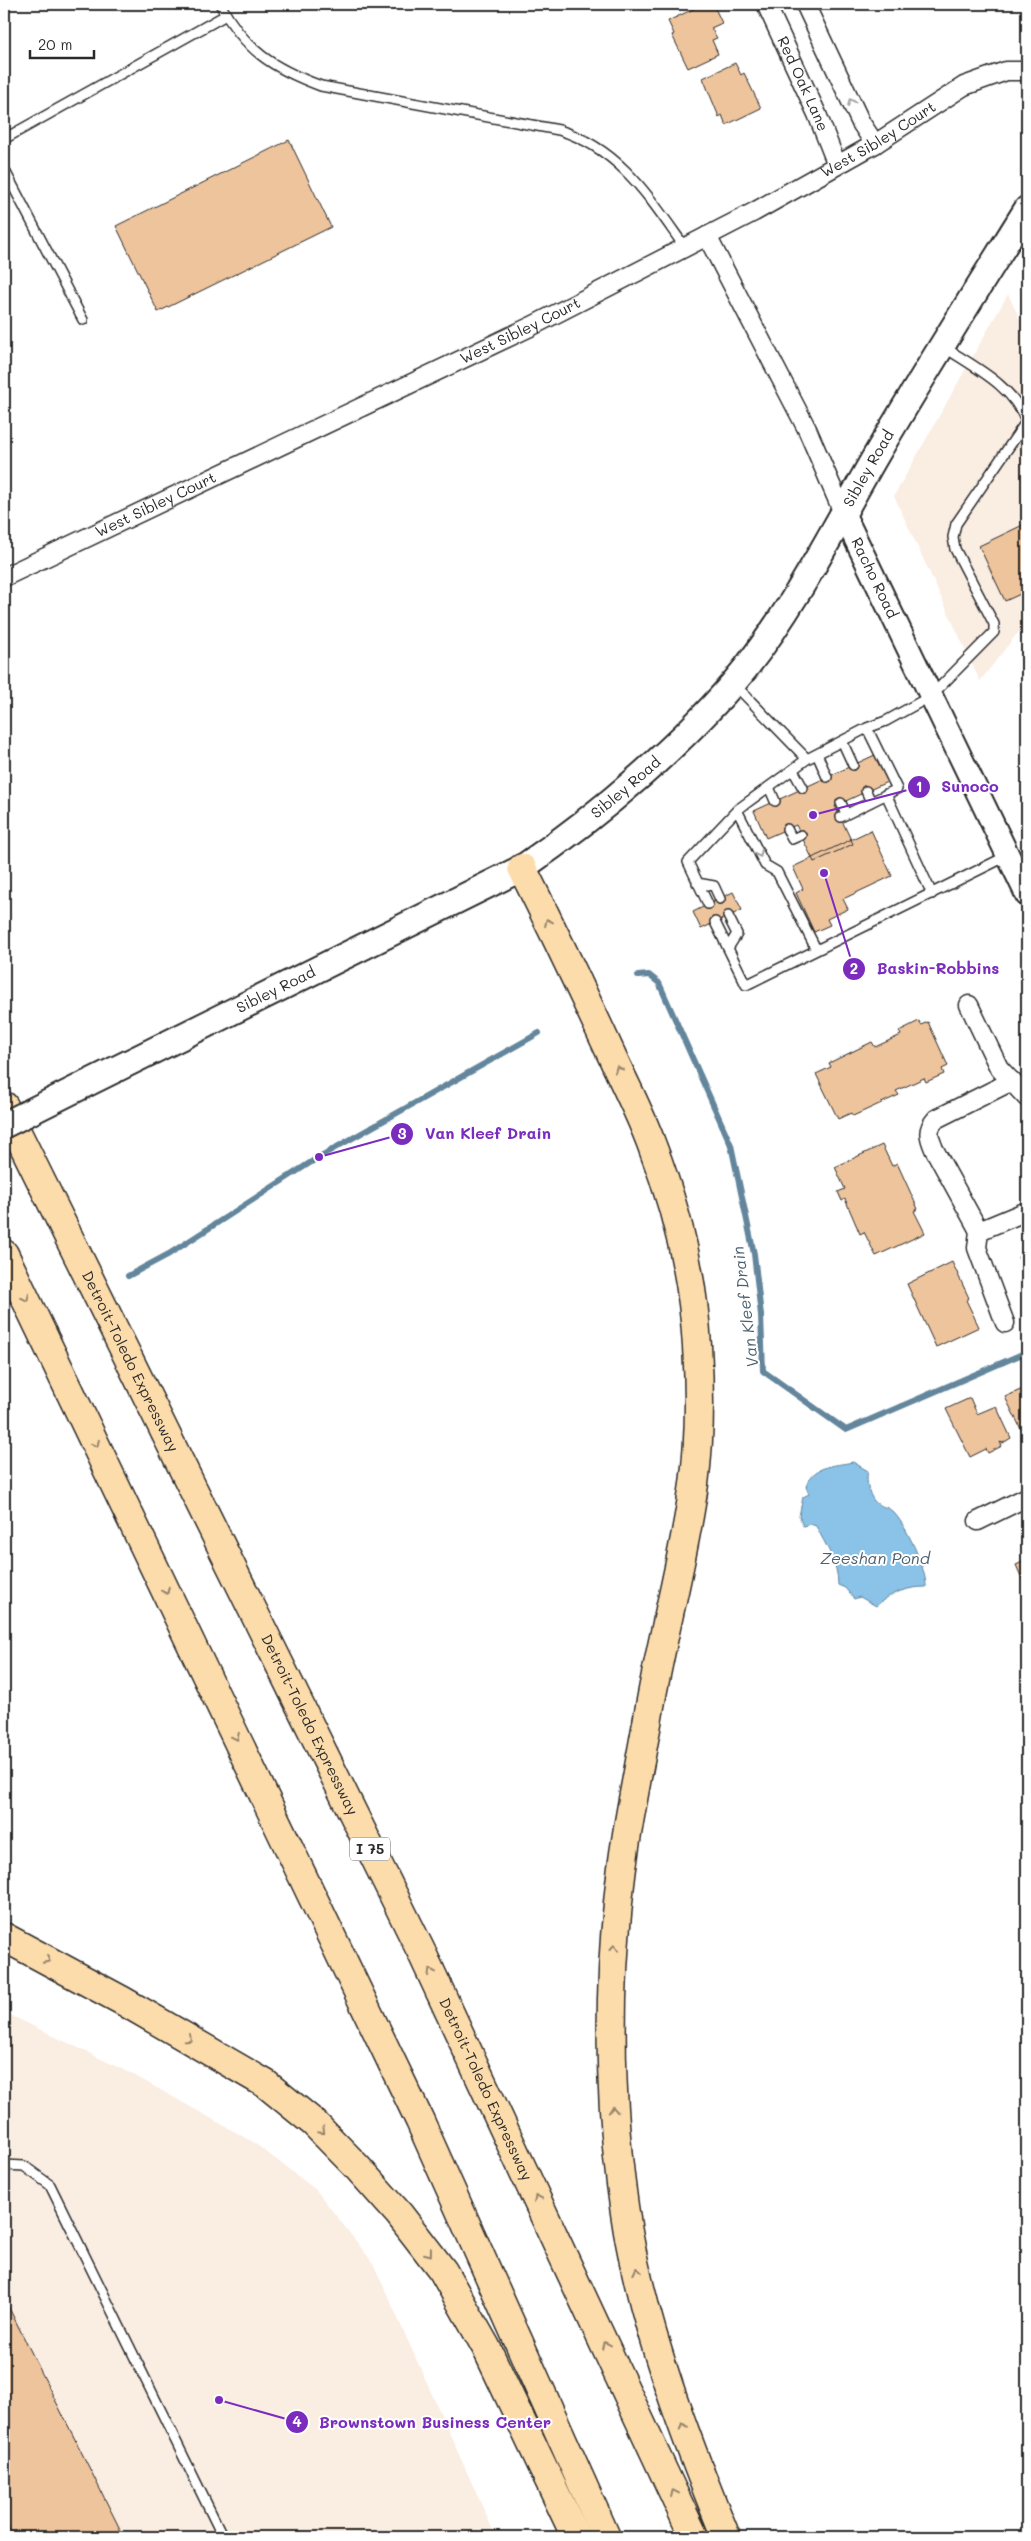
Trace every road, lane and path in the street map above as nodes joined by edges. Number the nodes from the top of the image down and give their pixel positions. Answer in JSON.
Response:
{"nodes":[{"id":1,"x":220,"y":4,"type":"edge"},
{"id":2,"x":766,"y":4,"type":"edge"},
{"id":3,"x":805,"y":4,"type":"edge"},
{"id":4,"x":226,"y":15,"type":"junction"},
{"id":5,"x":1027,"y":72,"type":"edge"},
{"id":6,"x":4,"y":139,"type":"edge"},
{"id":7,"x":874,"y":144,"type":"junction"},
{"id":8,"x":837,"y":165,"type":"junction"},
{"id":9,"x":4,"y":169,"type":"edge"},
{"id":10,"x":1027,"y":208,"type":"edge"},
{"id":11,"x":708,"y":236,"type":"junction"},
{"id":12,"x":684,"y":246,"type":"junction"},
{"id":13,"x":83,"y":320,"type":"dead end"},
{"id":14,"x":942,"y":346,"type":"junction"},
{"id":15,"x":844,"y":515,"type":"junction"},
{"id":16,"x":4,"y":576,"type":"edge"},
{"id":17,"x":734,"y":683,"type":"junction"},
{"id":18,"x":931,"y":696,"type":"junction"},
{"id":19,"x":867,"y":728,"type":"junction"},
{"id":20,"x":842,"y":741,"type":"junction"},
{"id":21,"x":817,"y":754,"type":"junction"},
{"id":22,"x":806,"y":759,"type":"junction"},
{"id":23,"x":853,"y":765,"type":"dead end"},
{"id":24,"x":793,"y":770,"type":"junction"},
{"id":25,"x":827,"y":777,"type":"dead end"},
{"id":26,"x":769,"y":787,"type":"junction"},
{"id":27,"x":803,"y":788,"type":"dead end"},
{"id":28,"x":866,"y":792,"type":"dead end"},
{"id":29,"x":886,"y":794,"type":"junction"},
{"id":30,"x":775,"y":801,"type":"dead end"},
{"id":31,"x":870,"y":802,"type":"junction"},
{"id":32,"x":841,"y":803,"type":"dead end"},
{"id":33,"x":737,"y":810,"type":"junction"},
{"id":34,"x":787,"y":829,"type":"dead end"},
{"id":35,"x":801,"y":835,"type":"dead end"},
{"id":36,"x":1008,"y":856,"type":"junction"},
{"id":37,"x":522,"y":868,"type":"junction"},
{"id":38,"x":698,"y":883,"type":"junction"},
{"id":39,"x":932,"y":894,"type":"junction"},
{"id":40,"x":1027,"y":895,"type":"edge"},
{"id":41,"x":720,"y":899,"type":"dead end"},
{"id":42,"x":708,"y":904,"type":"dead end"},
{"id":43,"x":728,"y":916,"type":"dead end"},
{"id":44,"x":716,"y":922,"type":"dead end"},
{"id":45,"x":728,"y":948,"type":"junction"},
{"id":46,"x":816,"y":949,"type":"junction"},
{"id":47,"x":969,"y":1005,"type":"dead end"},
{"id":48,"x":1012,"y":1081,"type":"junction"},
{"id":49,"x":1027,"y":1098,"type":"edge"},
{"id":50,"x":4,"y":1106,"type":"edge"},
{"id":51,"x":4,"y":1125,"type":"edge"},
{"id":52,"x":1027,"y":1211,"type":"edge"},
{"id":53,"x":979,"y":1231,"type":"junction"},
{"id":54,"x":4,"y":1254,"type":"edge"},
{"id":55,"x":1005,"y":1323,"type":"dead end"},
{"id":56,"x":1027,"y":1497,"type":"edge"},
{"id":57,"x":978,"y":1521,"type":"dead end"},
{"id":58,"x":4,"y":1937,"type":"edge"},
{"id":59,"x":4,"y":2165,"type":"edge"},
{"id":60,"x":222,"y":2537,"type":"edge"},
{"id":61,"x":576,"y":2537,"type":"edge"},
{"id":62,"x":606,"y":2537,"type":"edge"},
{"id":63,"x":694,"y":2537,"type":"edge"},
{"id":64,"x":726,"y":2537,"type":"edge"}],
"edges":[{"from":1,"to":4,"type":"lane"},
{"from":2,"to":8,"type":"street","name":"Red Oak Lane"},
{"from":7,"to":3,"type":"street","one_way":true},
{"from":4,"to":6,"type":"lane"},
{"from":4,"to":12,"type":"lane"},
{"from":5,"to":7,"type":"street","name":"West Sibley Court"},
{"from":7,"to":8,"type":"street","name":"West Sibley Court"},
{"from":8,"to":11,"type":"street","name":"West Sibley Court"},
{"from":9,"to":13,"type":"lane"},
{"from":10,"to":14,"type":"main road","name":"Sibley Road"},
{"from":11,"to":12,"type":"street","name":"West Sibley Court"},
{"from":11,"to":15,"type":"street","name":"Racho Road"},
{"from":12,"to":16,"type":"street","name":"West Sibley Court"},
{"from":14,"to":15,"type":"main road","name":"Sibley Road"},
{"from":14,"to":18,"type":"lane"},
{"from":15,"to":17,"type":"main road","name":"Sibley Road"},
{"from":15,"to":18,"type":"street","name":"Racho Road"},
{"from":17,"to":22,"type":"lane"},
{"from":17,"to":37,"type":"main road","name":"Sibley Road"},
{"from":18,"to":19,"type":"lane"},
{"from":18,"to":36,"type":"street","name":"Racho Road"},
{"from":19,"to":20,"type":"lane"},
{"from":19,"to":29,"type":"lane"},
{"from":20,"to":21,"type":"lane"},
{"from":20,"to":23,"type":"lane"},
{"from":21,"to":22,"type":"lane"},
{"from":21,"to":25,"type":"lane"},
{"from":22,"to":24,"type":"lane"},
{"from":24,"to":26,"type":"lane"},
{"from":24,"to":27,"type":"lane"},
{"from":26,"to":30,"type":"lane"},
{"from":26,"to":33,"type":"lane"},
{"from":28,"to":31,"type":"lane"},
{"from":29,"to":31,"type":"lane"},
{"from":29,"to":39,"type":"lane"},
{"from":31,"to":32,"type":"lane"},
{"from":33,"to":38,"type":"lane"},
{"from":33,"to":46,"type":"lane","one_way":true},
{"from":34,"to":35,"type":"lane"},
{"from":36,"to":39,"type":"lane"},
{"from":36,"to":40,"type":"street","name":"Racho Road"},
{"from":37,"to":51,"type":"main road","name":"Sibley Road","bridge":true},
{"from":64,"to":37,"type":"highway","one_way":true},
{"from":38,"to":41,"type":"lane"},
{"from":38,"to":42,"type":"lane"},
{"from":39,"to":46,"type":"lane"},
{"from":43,"to":45,"type":"lane"},
{"from":44,"to":45,"type":"lane"},
{"from":45,"to":46,"type":"lane"},
{"from":47,"to":48,"type":"street"},
{"from":48,"to":49,"type":"street"},
{"from":48,"to":53,"type":"street"},
{"from":63,"to":50,"type":"highway","name":"Detroit-Toledo Expressway","number":"I 75","one_way":true},
{"from":52,"to":53,"type":"street"},
{"from":53,"to":55,"type":"street"},
{"from":54,"to":62,"type":"highway","one_way":true},
{"from":56,"to":57,"type":"street"},
{"from":58,"to":61,"type":"highway","one_way":true},
{"from":59,"to":60,"type":"lane"}]}
